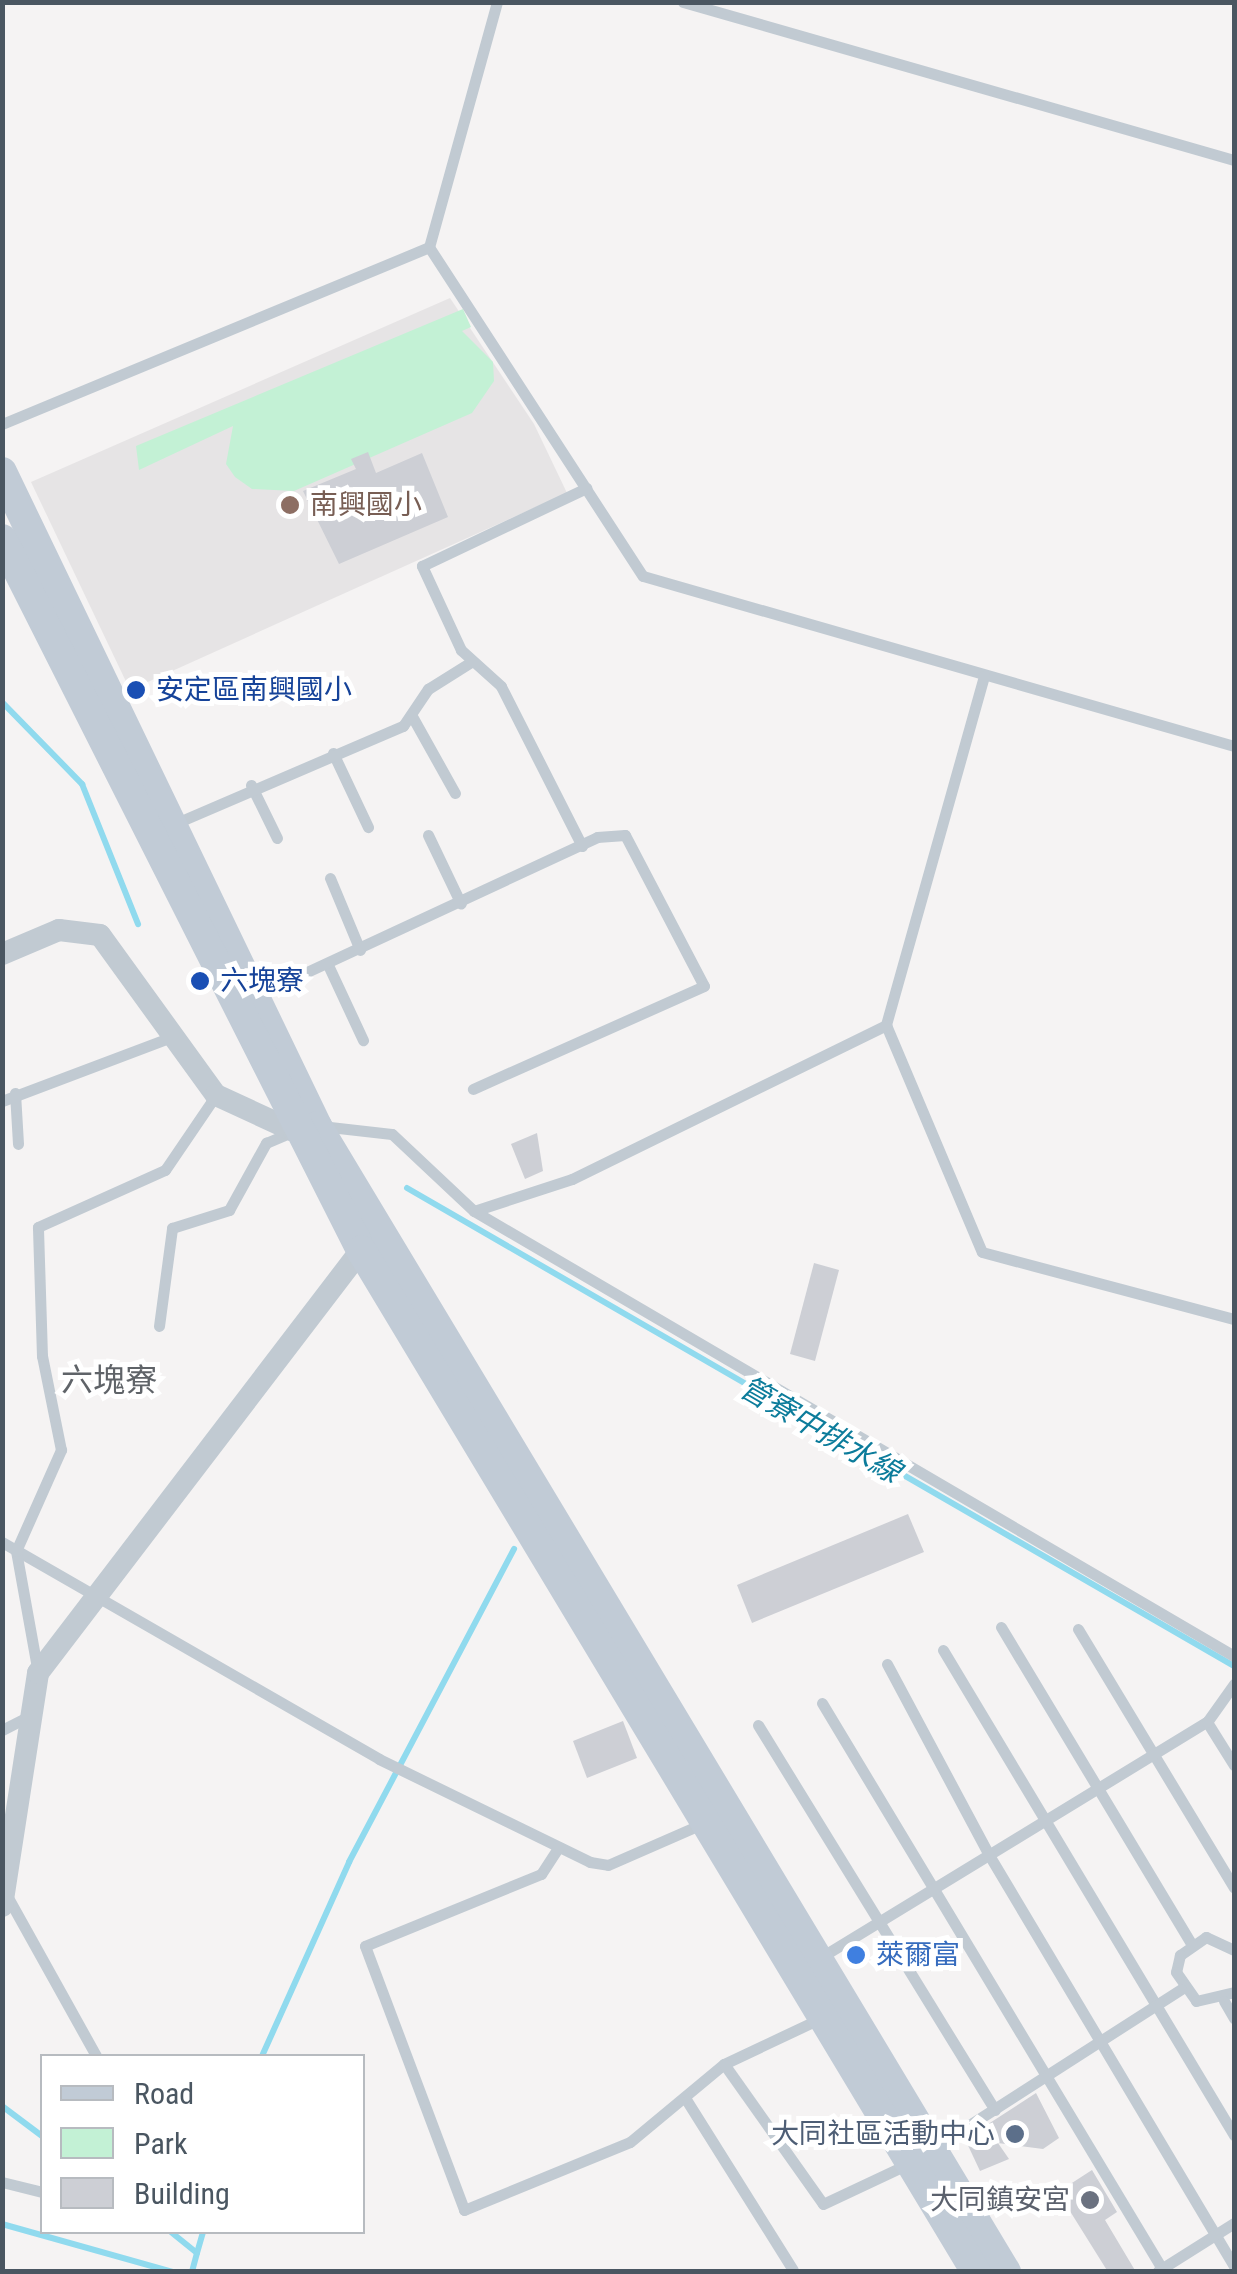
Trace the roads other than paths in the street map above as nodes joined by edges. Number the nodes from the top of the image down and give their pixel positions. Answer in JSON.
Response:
{"nodes":[{"id":1,"x":497,"y":2,"type":"edge"},
{"id":2,"x":683,"y":2,"type":"edge"},
{"id":3,"x":1234,"y":160,"type":"edge"},
{"id":4,"x":429,"y":247,"type":"junction"},
{"id":5,"x":2,"y":424,"type":"edge"},
{"id":6,"x":2,"y":472,"type":"edge"},
{"id":7,"x":586,"y":488,"type":"junction"},
{"id":8,"x":2,"y":539,"type":"edge"},
{"id":9,"x":471,"y":662,"type":"junction"},
{"id":10,"x":984,"y":676,"type":"junction"},
{"id":11,"x":413,"y":718,"type":"junction"},
{"id":12,"x":1234,"y":746,"type":"edge"},
{"id":13,"x":333,"y":753,"type":"junction"},
{"id":14,"x":251,"y":785,"type":"junction"},
{"id":15,"x":454,"y":793,"type":"dead end"},
{"id":16,"x":171,"y":825,"type":"junction"},
{"id":17,"x":368,"y":827,"type":"dead end"},
{"id":18,"x":428,"y":835,"type":"dead end"},
{"id":19,"x":277,"y":838,"type":"dead end"},
{"id":20,"x":582,"y":846,"type":"junction"},
{"id":21,"x":330,"y":878,"type":"dead end"},
{"id":22,"x":461,"y":904,"type":"junction"},
{"id":23,"x":360,"y":950,"type":"junction"},
{"id":24,"x":2,"y":954,"type":"edge"},
{"id":25,"x":328,"y":964,"type":"junction"},
{"id":26,"x":254,"y":996,"type":"junction"},
{"id":27,"x":886,"y":1025,"type":"junction"},
{"id":28,"x":169,"y":1038,"type":"junction"},
{"id":29,"x":363,"y":1040,"type":"dead end"},
{"id":30,"x":473,"y":1089,"type":"dead end"},
{"id":31,"x":15,"y":1093,"type":"junction"},
{"id":32,"x":216,"y":1095,"type":"junction"},
{"id":33,"x":2,"y":1101,"type":"edge"},
{"id":34,"x":306,"y":1128,"type":"junction"},
{"id":35,"x":18,"y":1144,"type":"dead end"},
{"id":36,"x":474,"y":1211,"type":"junction"},
{"id":37,"x":361,"y":1250,"type":"junction"},
{"id":38,"x":1234,"y":1319,"type":"edge"},
{"id":39,"x":159,"y":1326,"type":"dead end"},
{"id":40,"x":2,"y":1542,"type":"edge"},
{"id":41,"x":16,"y":1551,"type":"junction"},
{"id":42,"x":92,"y":1597,"type":"junction"},
{"id":43,"x":1001,"y":1626,"type":"dead end"},
{"id":44,"x":1078,"y":1629,"type":"dead end"},
{"id":45,"x":942,"y":1650,"type":"dead end"},
{"id":46,"x":1234,"y":1656,"type":"edge"},
{"id":47,"x":887,"y":1664,"type":"dead end"},
{"id":48,"x":38,"y":1673,"type":"junction"},
{"id":49,"x":1234,"y":1684,"type":"edge"},
{"id":50,"x":822,"y":1703,"type":"dead end"},
{"id":51,"x":1229,"y":1706,"type":"edge"},
{"id":52,"x":34,"y":1714,"type":"junction"},
{"id":53,"x":1208,"y":1722,"type":"junction"},
{"id":54,"x":758,"y":1725,"type":"dead end"},
{"id":55,"x":2,"y":1730,"type":"edge"},
{"id":56,"x":1152,"y":1753,"type":"junction"},
{"id":57,"x":1234,"y":1765,"type":"edge"},
{"id":58,"x":1097,"y":1787,"type":"junction"},
{"id":59,"x":718,"y":1814,"type":"junction"},
{"id":60,"x":1045,"y":1821,"type":"junction"},
{"id":61,"x":558,"y":1848,"type":"junction"},
{"id":62,"x":989,"y":1855,"type":"junction"},
{"id":63,"x":934,"y":1888,"type":"junction"},
{"id":64,"x":1234,"y":1888,"type":"edge"},
{"id":65,"x":4,"y":1897,"type":"edge"},
{"id":66,"x":879,"y":1920,"type":"junction"},
{"id":67,"x":1191,"y":1943,"type":"junction"},
{"id":68,"x":1234,"y":1950,"type":"edge"},
{"id":69,"x":808,"y":1966,"type":"junction"},
{"id":70,"x":1181,"y":1989,"type":"junction"},
{"id":71,"x":1234,"y":1992,"type":"edge"},
{"id":72,"x":1224,"y":2001,"type":"junction"},
{"id":73,"x":1157,"y":2005,"type":"junction"},
{"id":74,"x":834,"y":2010,"type":"junction"},
{"id":75,"x":1234,"y":2018,"type":"edge"},
{"id":76,"x":1101,"y":2041,"type":"junction"},
{"id":77,"x":95,"y":2054,"type":"edge"},
{"id":78,"x":724,"y":2064,"type":"junction"},
{"id":79,"x":1047,"y":2076,"type":"junction"},
{"id":80,"x":687,"y":2101,"type":"junction"},
{"id":81,"x":995,"y":2110,"type":"junction"},
{"id":82,"x":1234,"y":2136,"type":"edge"},
{"id":83,"x":922,"y":2156,"type":"junction"},
{"id":84,"x":2,"y":2182,"type":"edge"},
{"id":85,"x":40,"y":2192,"type":"edge"},
{"id":86,"x":1234,"y":2223,"type":"edge"},
{"id":87,"x":1215,"y":2235,"type":"junction"},
{"id":88,"x":1234,"y":2266,"type":"edge"},
{"id":89,"x":794,"y":2270,"type":"edge"},
{"id":90,"x":1161,"y":2270,"type":"edge"},
{"id":91,"x":976,"y":2272,"type":"edge"},
{"id":92,"x":1006,"y":2272,"type":"edge"}],
"edges":[{"from":1,"to":4,"type":"lane"},
{"from":2,"to":3,"type":"lane"},
{"from":4,"to":5,"type":"lane"},
{"from":4,"to":7,"type":"lane"},
{"from":6,"to":16,"type":"main road"},
{"from":7,"to":9,"type":"lane"},
{"from":7,"to":10,"type":"lane"},
{"from":8,"to":34,"type":"main road"},
{"from":9,"to":11,"type":"lane"},
{"from":9,"to":20,"type":"lane"},
{"from":10,"to":12,"type":"lane"},
{"from":10,"to":27,"type":"lane"},
{"from":11,"to":13,"type":"lane"},
{"from":11,"to":15,"type":"lane"},
{"from":13,"to":14,"type":"lane"},
{"from":13,"to":17,"type":"lane"},
{"from":14,"to":16,"type":"lane"},
{"from":14,"to":19,"type":"lane"},
{"from":16,"to":26,"type":"main road"},
{"from":18,"to":22,"type":"lane"},
{"from":20,"to":22,"type":"lane"},
{"from":20,"to":30,"type":"lane"},
{"from":21,"to":23,"type":"lane"},
{"from":22,"to":23,"type":"lane"},
{"from":23,"to":25,"type":"lane"},
{"from":24,"to":28,"type":"street"},
{"from":25,"to":26,"type":"lane"},
{"from":25,"to":29,"type":"lane"},
{"from":26,"to":34,"type":"main road"},
{"from":27,"to":36,"type":"lane"},
{"from":27,"to":38,"type":"lane"},
{"from":28,"to":31,"type":"lane"},
{"from":28,"to":32,"type":"street"},
{"from":31,"to":33,"type":"lane"},
{"from":31,"to":35,"type":"lane"},
{"from":32,"to":34,"type":"street"},
{"from":32,"to":41,"type":"lane"},
{"from":34,"to":36,"type":"lane"},
{"from":34,"to":37,"type":"main road"},
{"from":34,"to":39,"type":"lane"},
{"from":34,"to":59,"type":"main road"},
{"from":36,"to":46,"type":"lane"},
{"from":37,"to":42,"type":"street"},
{"from":37,"to":59,"type":"main road"},
{"from":40,"to":41,"type":"lane"},
{"from":41,"to":42,"type":"lane"},
{"from":41,"to":48,"type":"lane"},
{"from":42,"to":48,"type":"street"},
{"from":42,"to":61,"type":"lane"},
{"from":43,"to":58,"type":"lane"},
{"from":44,"to":56,"type":"lane"},
{"from":45,"to":60,"type":"lane"},
{"from":47,"to":62,"type":"lane"},
{"from":48,"to":52,"type":"street"},
{"from":49,"to":51,"type":"lane"},
{"from":50,"to":63,"type":"lane"},
{"from":51,"to":53,"type":"lane"},
{"from":52,"to":55,"type":"lane"},
{"from":52,"to":65,"type":"street"},
{"from":53,"to":56,"type":"lane"},
{"from":53,"to":57,"type":"lane"},
{"from":54,"to":66,"type":"lane"},
{"from":56,"to":58,"type":"lane"},
{"from":56,"to":64,"type":"lane"},
{"from":58,"to":60,"type":"lane"},
{"from":58,"to":67,"type":"lane"},
{"from":59,"to":61,"type":"lane"},
{"from":59,"to":69,"type":"main road"},
{"from":60,"to":62,"type":"lane"},
{"from":60,"to":73,"type":"lane"},
{"from":61,"to":80,"type":"lane"},
{"from":62,"to":63,"type":"lane"},
{"from":62,"to":76,"type":"lane"},
{"from":63,"to":66,"type":"lane"},
{"from":63,"to":79,"type":"lane"},
{"from":65,"to":77,"type":"lane"},
{"from":66,"to":69,"type":"lane"},
{"from":66,"to":81,"type":"lane"},
{"from":67,"to":68,"type":"lane"},
{"from":67,"to":70,"type":"lane"},
{"from":69,"to":74,"type":"main road"},
{"from":70,"to":72,"type":"lane"},
{"from":70,"to":73,"type":"lane"},
{"from":71,"to":72,"type":"lane"},
{"from":72,"to":75,"type":"lane"},
{"from":73,"to":76,"type":"lane"},
{"from":73,"to":82,"type":"lane"},
{"from":74,"to":78,"type":"lane"},
{"from":74,"to":83,"type":"main road"},
{"from":76,"to":79,"type":"lane"},
{"from":76,"to":87,"type":"lane"},
{"from":78,"to":80,"type":"lane"},
{"from":78,"to":83,"type":"lane"},
{"from":79,"to":81,"type":"lane"},
{"from":79,"to":90,"type":"lane"},
{"from":80,"to":89,"type":"lane"},
{"from":81,"to":83,"type":"lane"},
{"from":83,"to":91,"type":"main road"},
{"from":83,"to":92,"type":"main road"},
{"from":84,"to":85,"type":"lane"},
{"from":86,"to":87,"type":"lane"},
{"from":87,"to":88,"type":"lane"},
{"from":87,"to":90,"type":"lane"}]}
